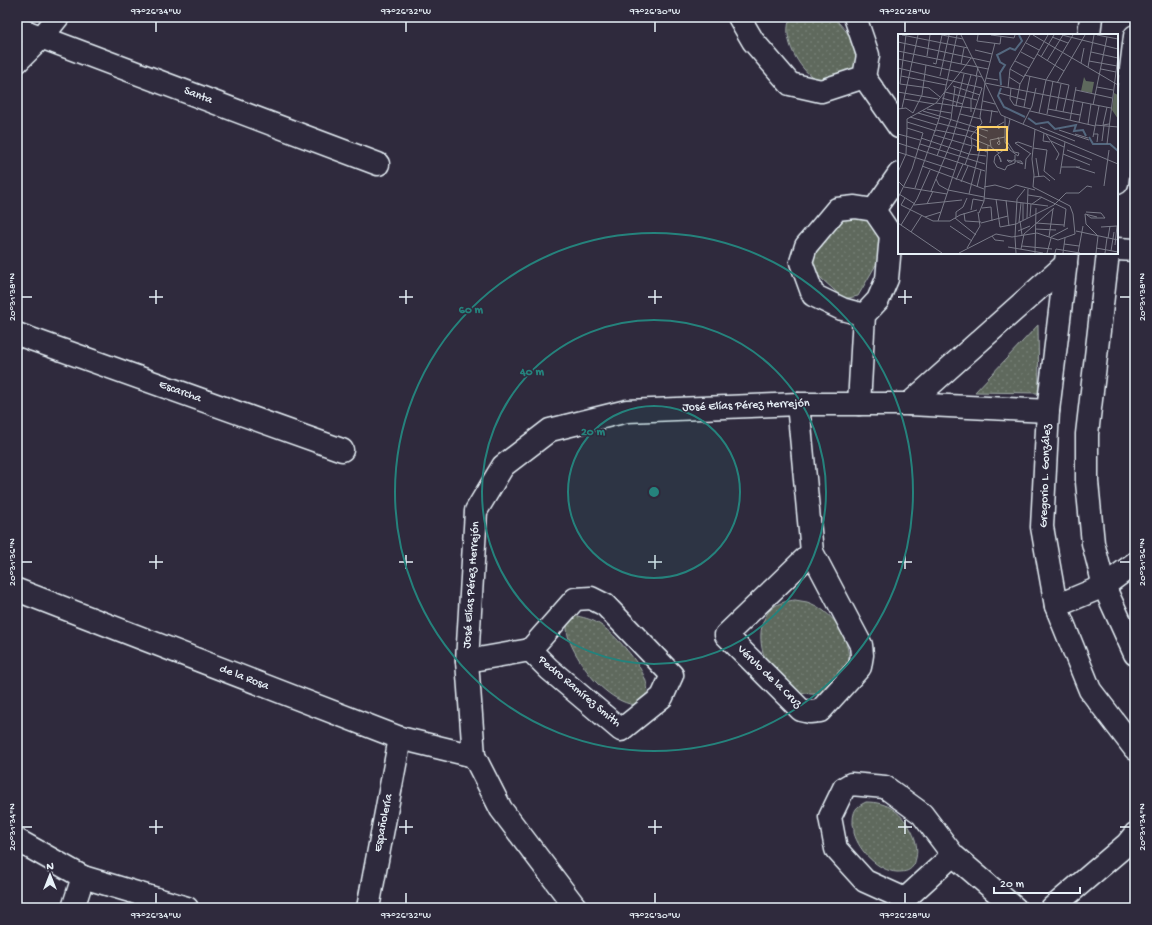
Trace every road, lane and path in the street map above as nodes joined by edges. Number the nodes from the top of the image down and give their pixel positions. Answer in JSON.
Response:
{"nodes":[{"id":1,"x":58,"y":17,"type":"edge"},
{"id":2,"x":739,"y":17,"type":"edge"},
{"id":3,"x":855,"y":17,"type":"edge"},
{"id":4,"x":1091,"y":17,"type":"edge"},
{"id":5,"x":17,"y":28,"type":"edge"},
{"id":6,"x":1089,"y":34,"type":"edge"},
{"id":7,"x":1135,"y":36,"type":"edge"},
{"id":8,"x":42,"y":37,"type":"junction"},
{"id":9,"x":17,"y":62,"type":"edge"},
{"id":10,"x":864,"y":77,"type":"junction"},
{"id":11,"x":898,"y":126,"type":"edge"},
{"id":12,"x":378,"y":164,"type":"dead end"},
{"id":13,"x":898,"y":175,"type":"edge"},
{"id":14,"x":1118,"y":175,"type":"edge"},
{"id":15,"x":874,"y":210,"type":"junction"},
{"id":16,"x":1118,"y":249,"type":"edge"},
{"id":17,"x":1135,"y":250,"type":"edge"},
{"id":18,"x":1108,"y":254,"type":"edge"},
{"id":19,"x":1067,"y":259,"type":"edge"},
{"id":20,"x":864,"y":315,"type":"junction"},
{"id":21,"x":17,"y":334,"type":"edge"},
{"id":22,"x":798,"y":404,"type":"junction"},
{"id":23,"x":859,"y":404,"type":"junction"},
{"id":24,"x":910,"y":404,"type":"junction"},
{"id":25,"x":1048,"y":410,"type":"junction"},
{"id":26,"x":342,"y":450,"type":"dead end"},
{"id":27,"x":812,"y":552,"type":"junction"},
{"id":28,"x":1135,"y":563,"type":"edge"},
{"id":29,"x":1104,"y":586,"type":"junction"},
{"id":30,"x":17,"y":590,"type":"edge"},
{"id":31,"x":1056,"y":606,"type":"junction"},
{"id":32,"x":530,"y":650,"type":"junction"},
{"id":33,"x":1135,"y":654,"type":"edge"},
{"id":34,"x":467,"y":661,"type":"junction"},
{"id":35,"x":400,"y":738,"type":"junction"},
{"id":36,"x":1135,"y":749,"type":"edge"},
{"id":37,"x":474,"y":756,"type":"junction"},
{"id":38,"x":17,"y":840,"type":"edge"},
{"id":39,"x":1132,"y":843,"type":"edge"},
{"id":40,"x":954,"y":855,"type":"junction"},
{"id":41,"x":83,"y":877,"type":"junction"},
{"id":42,"x":73,"y":908,"type":"edge"},
{"id":43,"x":187,"y":908,"type":"edge"},
{"id":44,"x":368,"y":908,"type":"edge"},
{"id":45,"x":576,"y":908,"type":"edge"},
{"id":46,"x":1015,"y":908,"type":"edge"},
{"id":47,"x":1052,"y":908,"type":"edge"}],
"edges":[{"from":1,"to":8,"type":"street"},
{"from":2,"to":10,"type":"street"},
{"from":3,"to":10,"type":"street"},
{"from":4,"to":6,"type":"street"},
{"from":5,"to":8,"type":"street","name":"Santa"},
{"from":7,"to":14,"type":"street"},
{"from":8,"to":9,"type":"street"},
{"from":8,"to":12,"type":"street","name":"Santa"},
{"from":10,"to":11,"type":"street"},
{"from":13,"to":15,"type":"street"},
{"from":15,"to":20,"type":"street"},
{"from":15,"to":20,"type":"street"},
{"from":16,"to":17,"type":"street"},
{"from":18,"to":29,"type":"street"},
{"from":19,"to":24,"type":"street"},
{"from":19,"to":25,"type":"street","name":"Gregorio L. González"},
{"from":20,"to":23,"type":"street"},
{"from":21,"to":26,"type":"street","name":"Escarcha"},
{"from":22,"to":23,"type":"street","name":"José Elías Pérez Herrejón"},
{"from":22,"to":27,"type":"street","name":"Vérulo de la Cruz"},
{"from":22,"to":34,"type":"street","name":"José Elías Pérez Herrejón"},
{"from":23,"to":24,"type":"street","name":"José Elías Pérez Herrejón"},
{"from":24,"to":25,"type":"street","name":"José Elías Pérez Herrejón"},
{"from":25,"to":31,"type":"street","name":"Gregorio L. González"},
{"from":27,"to":27,"type":"street","name":"Vérulo de la Cruz"},
{"from":28,"to":29,"type":"street"},
{"from":29,"to":31,"type":"street"},
{"from":29,"to":33,"type":"street"},
{"from":30,"to":35,"type":"street","name":"de la Rosa"},
{"from":31,"to":36,"type":"street","name":"Gregorio L. González"},
{"from":32,"to":32,"type":"street","name":"Pedro Ramírez Smith"},
{"from":32,"to":34,"type":"street","name":"Pedro Ramírez Smith"},
{"from":34,"to":37,"type":"street","name":"José Elías Pérez Herrejón"},
{"from":35,"to":37,"type":"street","name":"de la Rosa"},
{"from":35,"to":44,"type":"street","name":"Españolería"},
{"from":37,"to":45,"type":"street","name":"José Elías Pérez Herrejón"},
{"from":38,"to":41,"type":"street"},
{"from":39,"to":47,"type":"street"},
{"from":40,"to":40,"type":"street"},
{"from":40,"to":46,"type":"street"},
{"from":41,"to":42,"type":"street"},
{"from":41,"to":43,"type":"street"}]}
